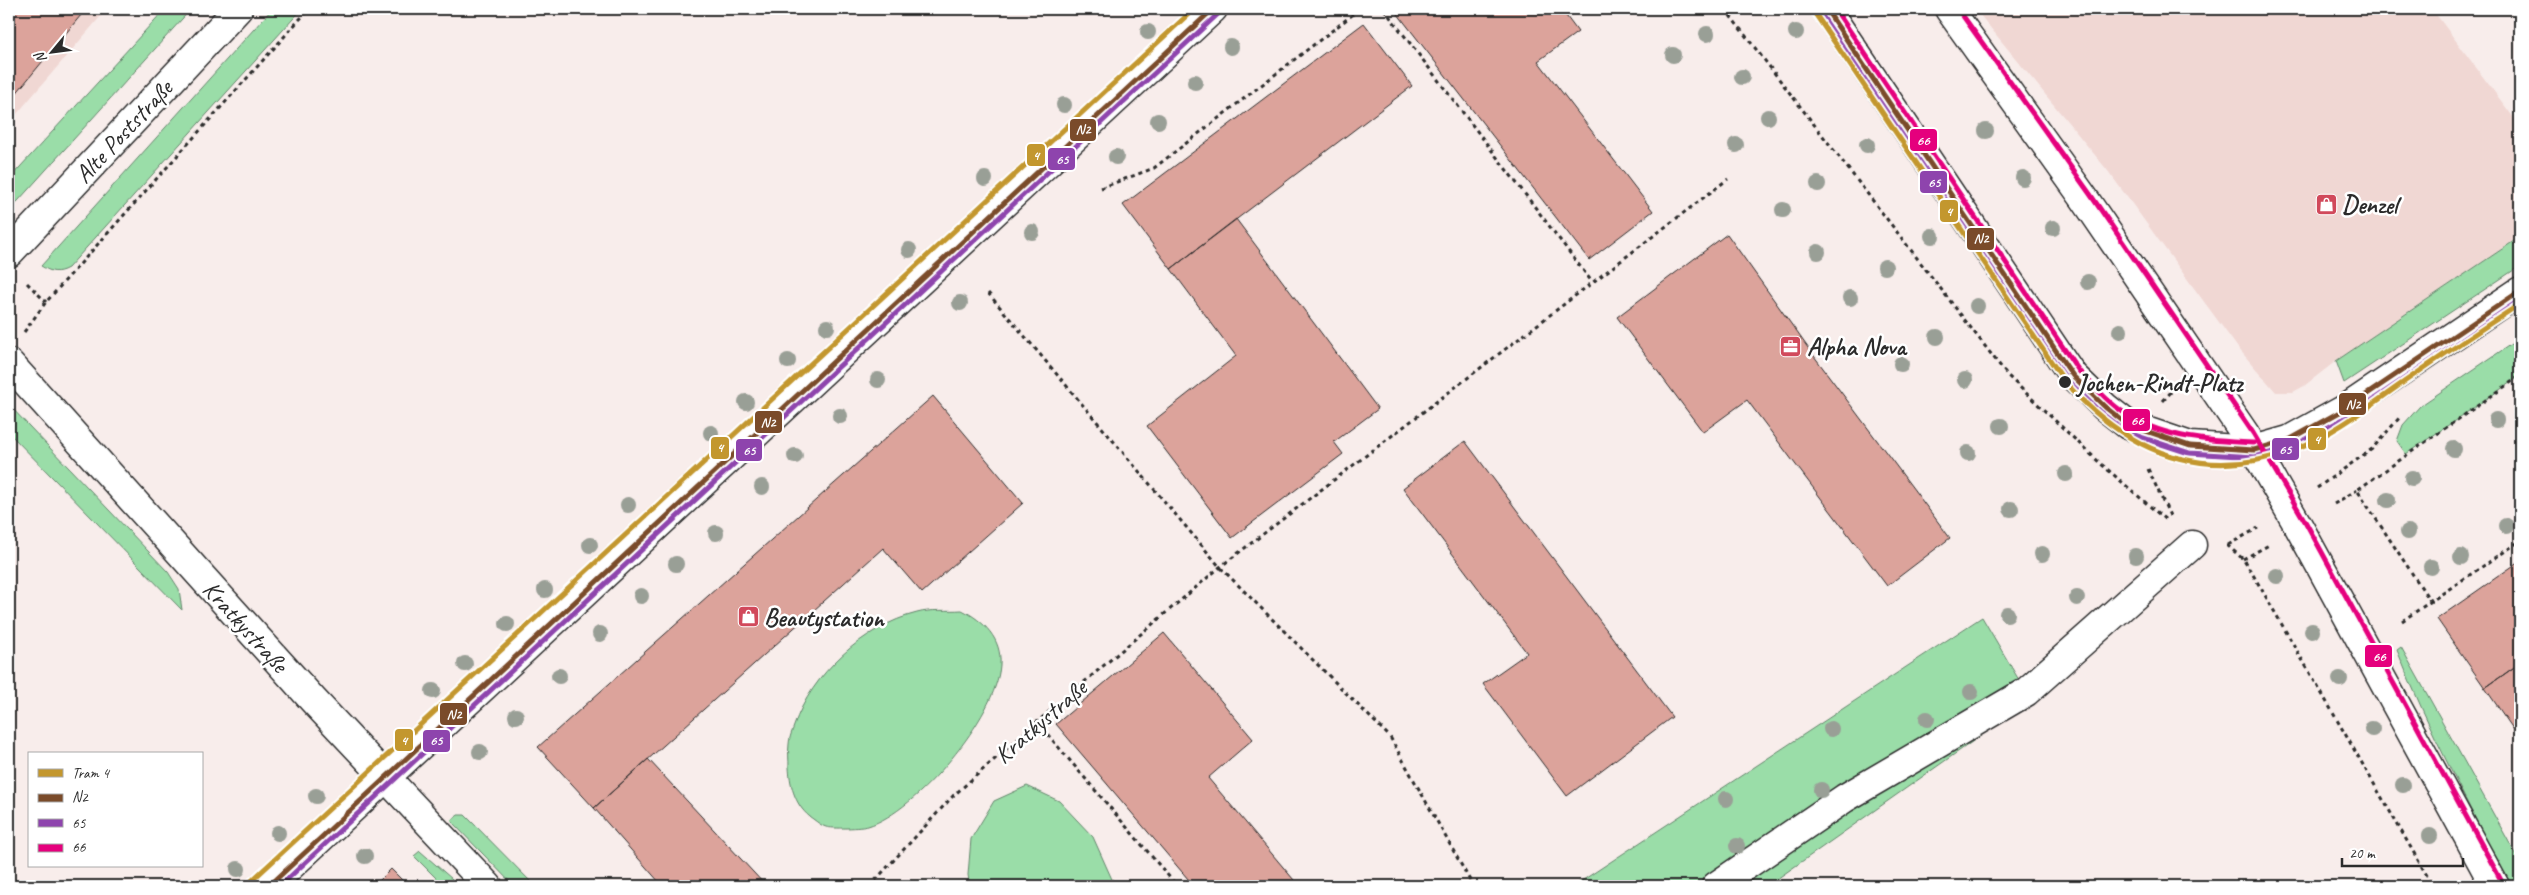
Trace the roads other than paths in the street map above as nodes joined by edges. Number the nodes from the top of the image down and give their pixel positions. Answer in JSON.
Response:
{"nodes":[{"id":1,"x":238,"y":9,"type":"edge"},
{"id":2,"x":1213,"y":9,"type":"edge"},
{"id":3,"x":1826,"y":9,"type":"edge"},
{"id":4,"x":1949,"y":9,"type":"edge"},
{"id":5,"x":9,"y":253,"type":"edge"},
{"id":6,"x":2520,"y":291,"type":"edge"},
{"id":7,"x":9,"y":363,"type":"edge"},
{"id":8,"x":2254,"y":450,"type":"junction"},
{"id":9,"x":2184,"y":537,"type":"road end"},
{"id":10,"x":385,"y":778,"type":"junction"},
{"id":11,"x":269,"y":886,"type":"edge"},
{"id":12,"x":488,"y":886,"type":"edge"},
{"id":13,"x":1716,"y":886,"type":"edge"},
{"id":14,"x":2495,"y":886,"type":"edge"}],
"edges":[{"from":1,"to":5,"type":"street","name":"Alte Poststraße"},
{"from":2,"to":10,"type":"street"},
{"from":3,"to":8,"type":"street"},
{"from":4,"to":8,"type":"street"},
{"from":6,"to":8,"type":"street"},
{"from":7,"to":10,"type":"street","name":"Kratkystraße"},
{"from":8,"to":14,"type":"street"},
{"from":9,"to":13,"type":"street"},
{"from":10,"to":11,"type":"street"},
{"from":10,"to":12,"type":"street","name":"Kratkystraße"}]}
